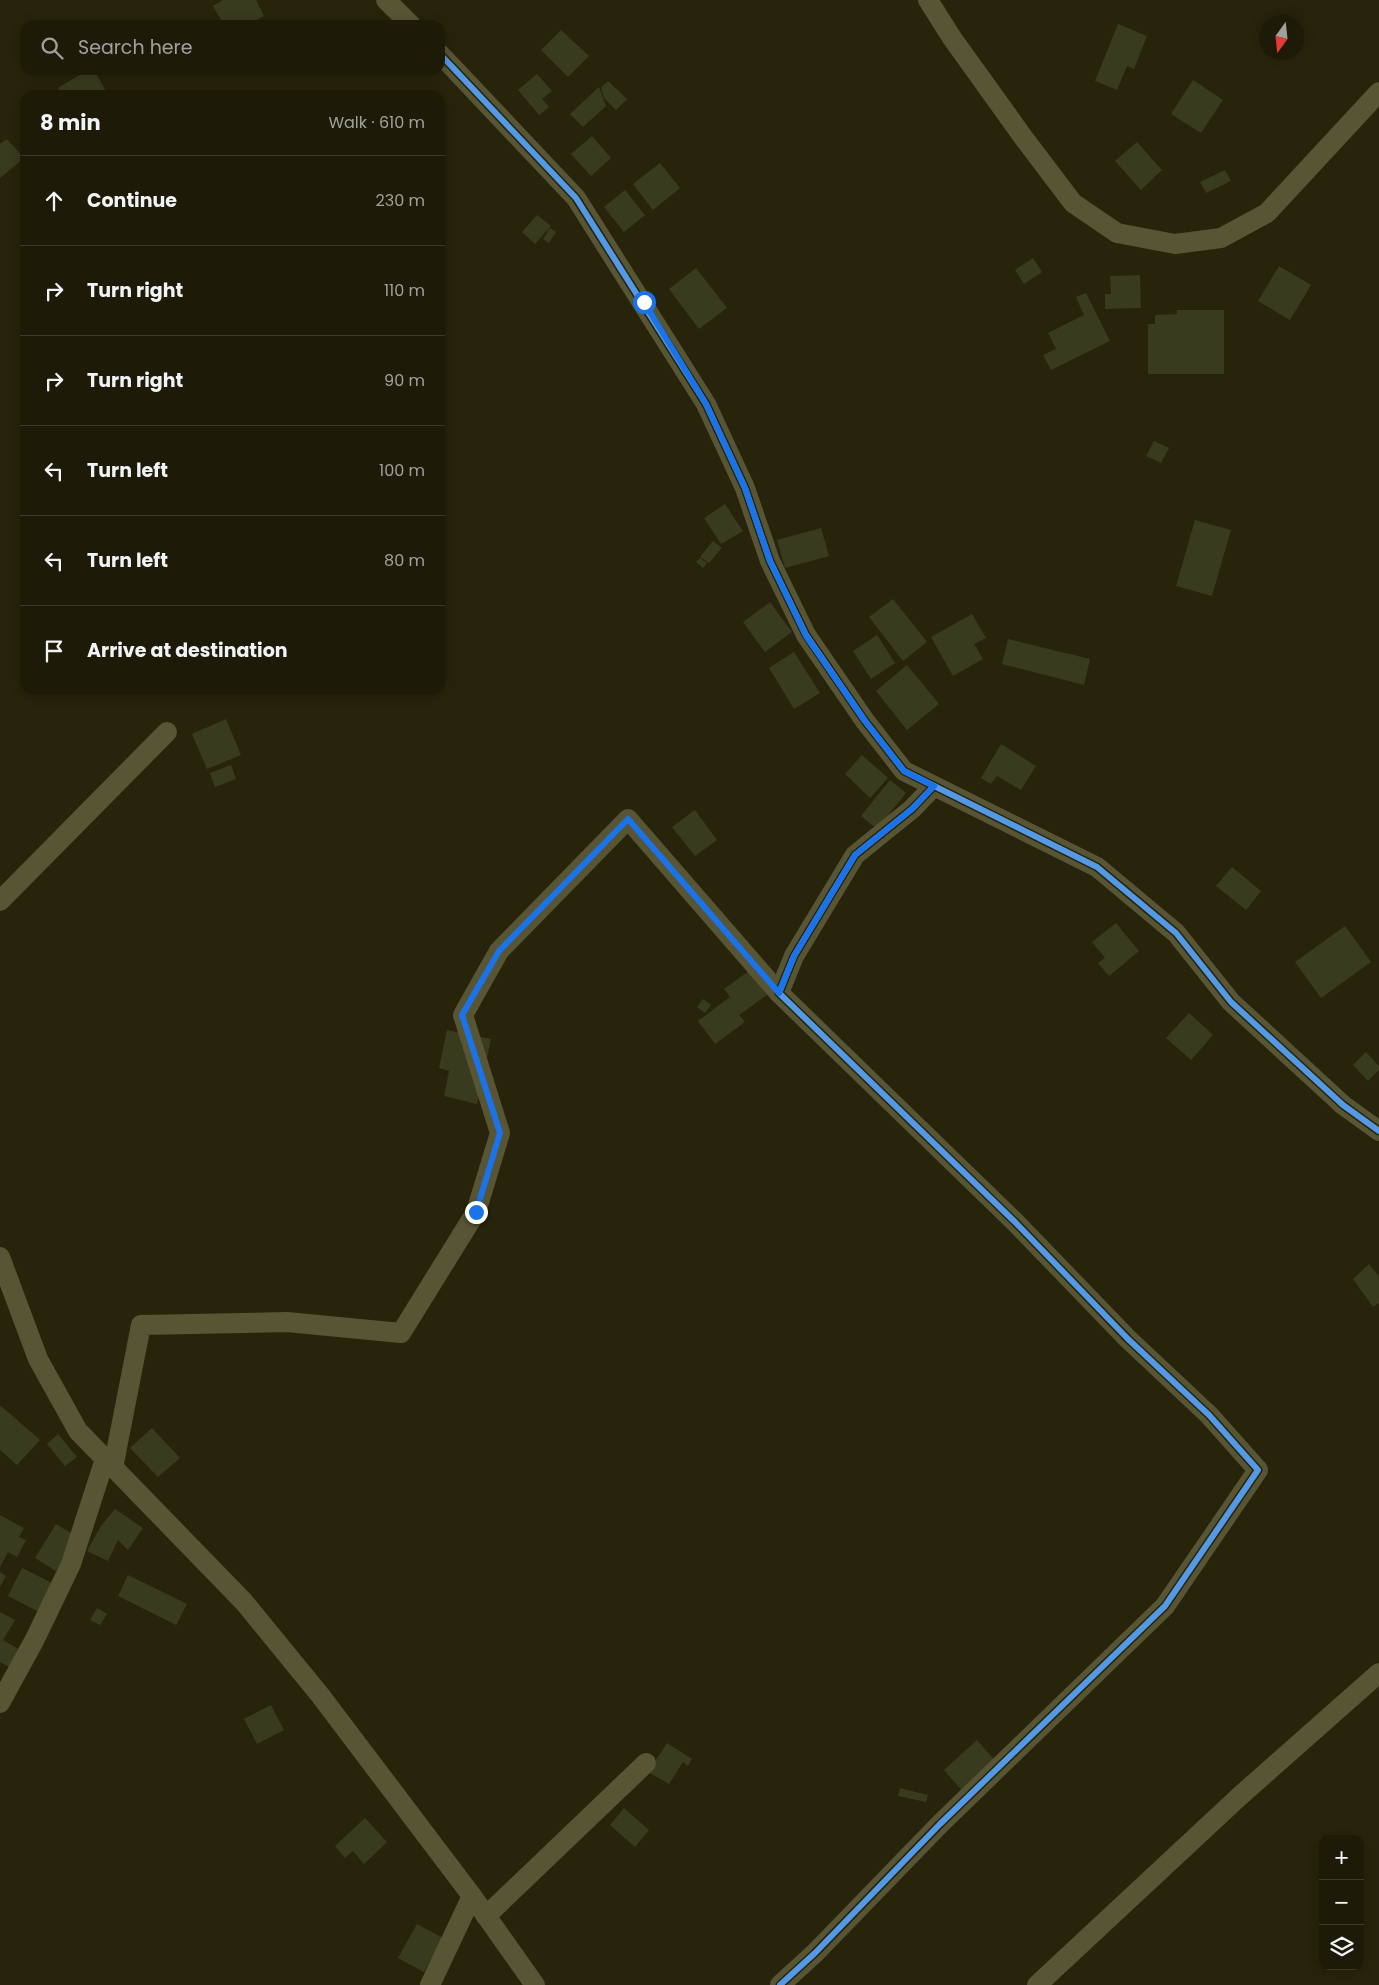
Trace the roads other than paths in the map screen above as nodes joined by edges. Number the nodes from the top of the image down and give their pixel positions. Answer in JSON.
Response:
{"nodes":[{"id":1,"x":386,"y":0,"type":"edge"},
{"id":2,"x":928,"y":0,"type":"edge"},
{"id":3,"x":406,"y":20,"type":"edge"},
{"id":4,"x":445,"y":59,"type":"edge"},
{"id":5,"x":1379,"y":92,"type":"edge"},
{"id":6,"x":167,"y":732,"type":"dead end"},
{"id":7,"x":934,"y":786,"type":"junction"},
{"id":8,"x":0,"y":901,"type":"edge"},
{"id":9,"x":779,"y":993,"type":"junction"},
{"id":10,"x":1379,"y":1130,"type":"edge"},
{"id":11,"x":0,"y":1257,"type":"edge"},
{"id":12,"x":109,"y":1464,"type":"junction"},
{"id":13,"x":1379,"y":1673,"type":"edge"},
{"id":14,"x":0,"y":1703,"type":"edge"},
{"id":15,"x":646,"y":1763,"type":"dead end"},
{"id":16,"x":472,"y":1896,"type":"junction"},
{"id":17,"x":486,"y":1916,"type":"junction"},
{"id":18,"x":430,"y":1985,"type":"edge"},
{"id":19,"x":535,"y":1985,"type":"edge"},
{"id":20,"x":780,"y":1985,"type":"edge"},
{"id":21,"x":1038,"y":1985,"type":"edge"}],
"edges":[{"from":1,"to":3,"type":"street"},
{"from":2,"to":5,"type":"street"},
{"from":4,"to":7,"type":"street"},
{"from":6,"to":8,"type":"street"},
{"from":7,"to":9,"type":"street"},
{"from":7,"to":10,"type":"street"},
{"from":9,"to":12,"type":"street"},
{"from":9,"to":20,"type":"street"},
{"from":11,"to":12,"type":"street"},
{"from":12,"to":14,"type":"street"},
{"from":12,"to":16,"type":"street"},
{"from":13,"to":21,"type":"street"},
{"from":15,"to":17,"type":"street"},
{"from":16,"to":17,"type":"street"},
{"from":16,"to":18,"type":"street"},
{"from":17,"to":19,"type":"street"}]}
